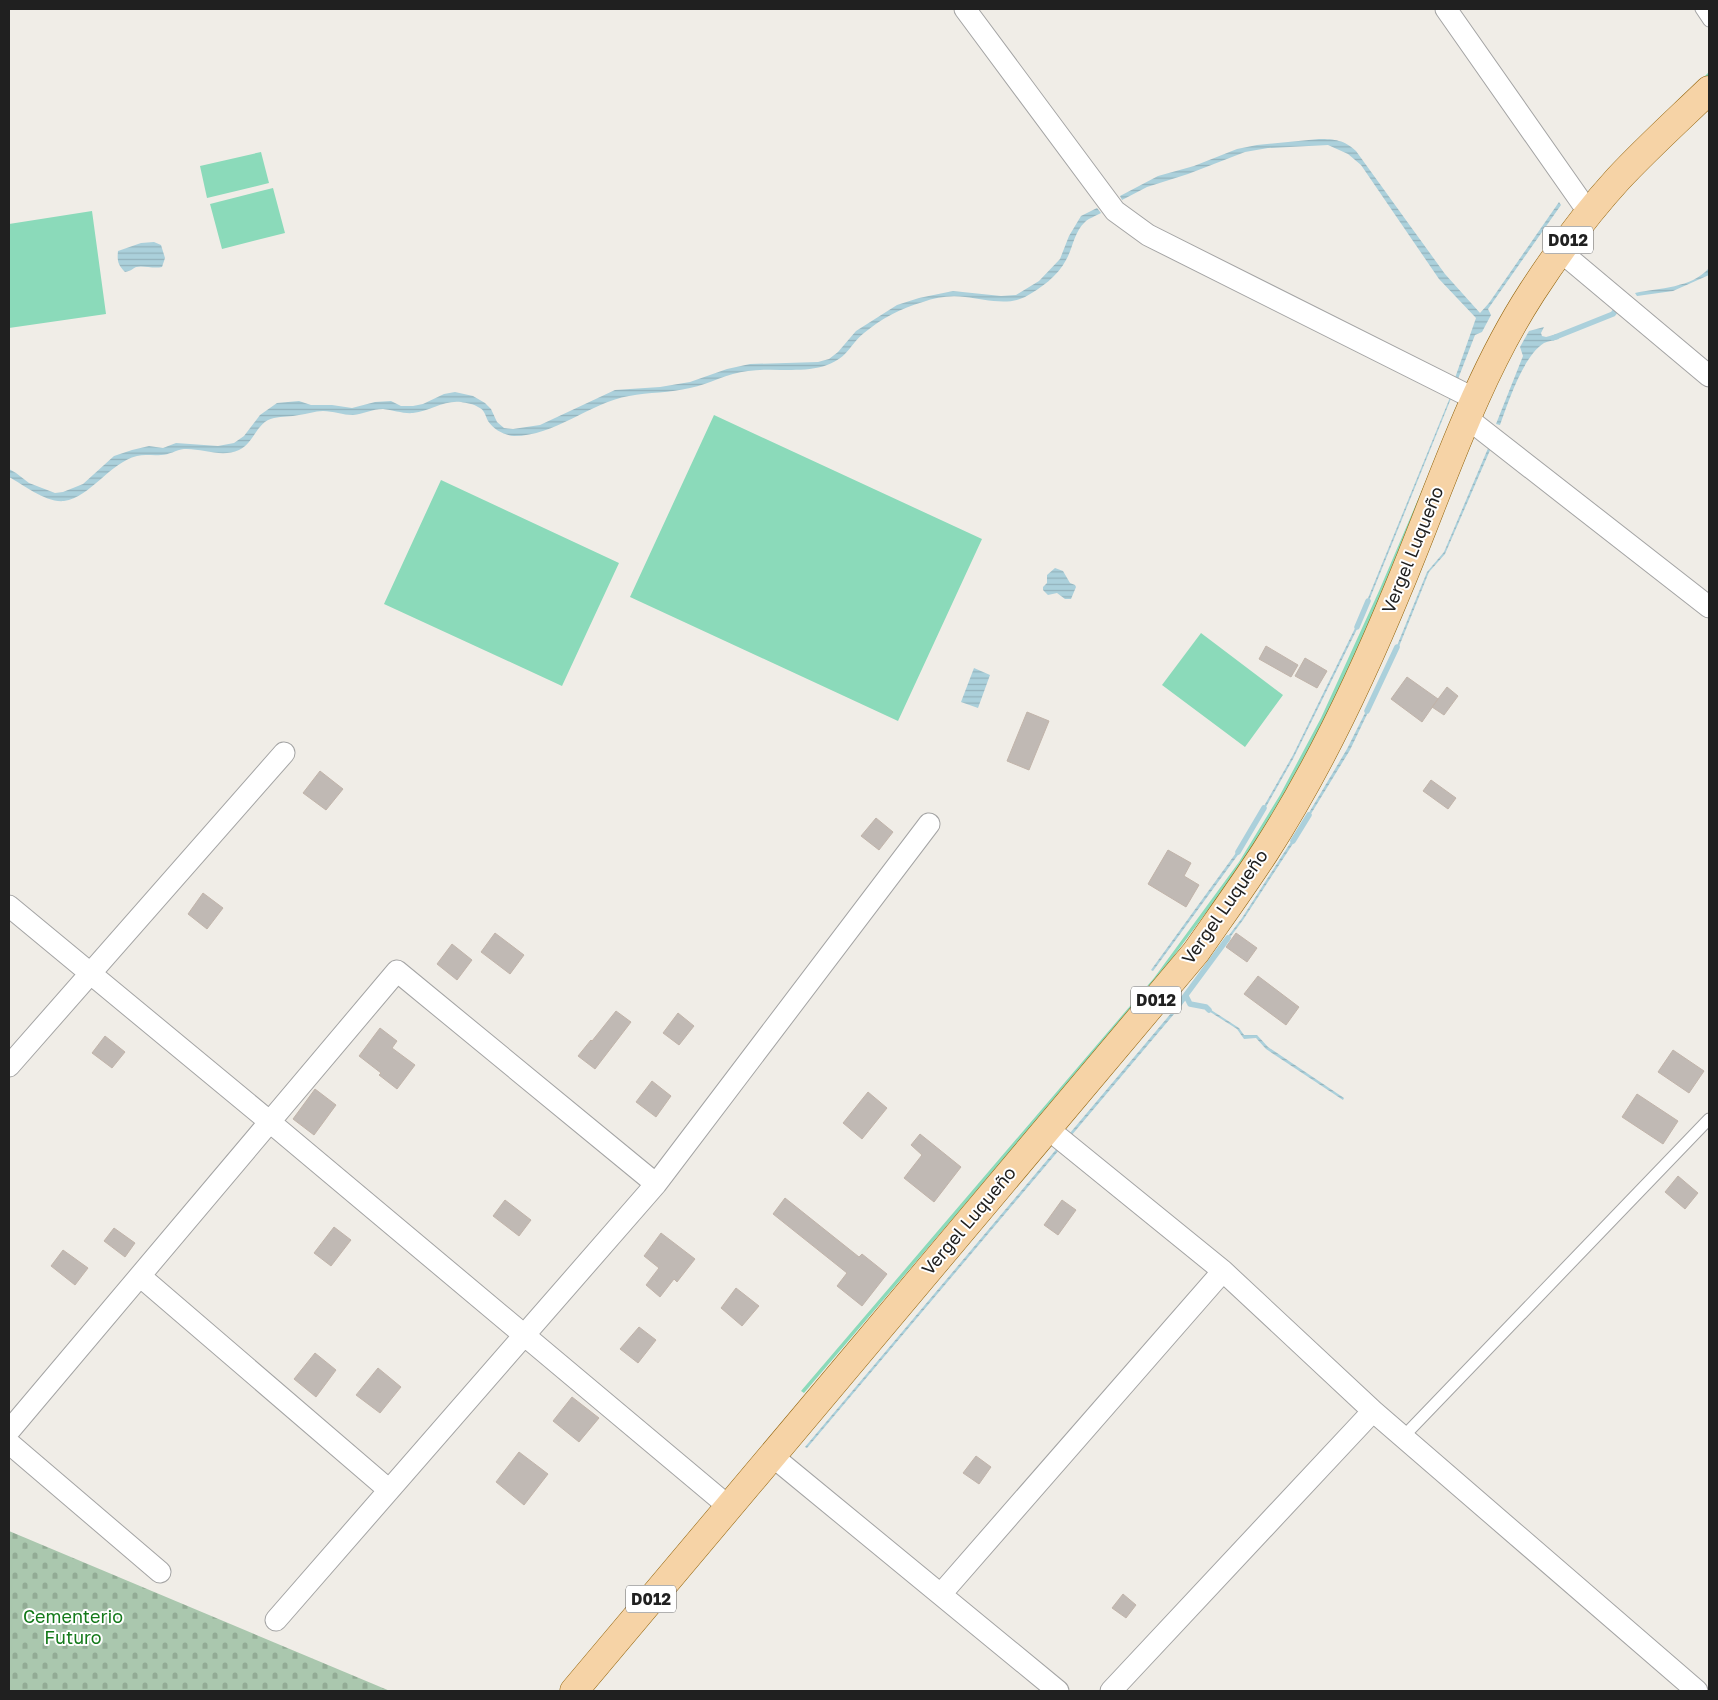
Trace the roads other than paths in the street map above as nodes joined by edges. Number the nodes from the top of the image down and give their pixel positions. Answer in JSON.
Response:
{"nodes":[{"id":1,"x":965,"y":9,"type":"edge"},
{"id":2,"x":1446,"y":9,"type":"edge"},
{"id":3,"x":1701,"y":9,"type":"edge"},
{"id":4,"x":1709,"y":21,"type":"edge"},
{"id":5,"x":1709,"y":90,"type":"edge"},
{"id":6,"x":1589,"y":213,"type":"junction"},
{"id":7,"x":1560,"y":251,"type":"junction"},
{"id":8,"x":1709,"y":376,"type":"edge"},
{"id":9,"x":1471,"y":409,"type":"junction"},
{"id":10,"x":1709,"y":607,"type":"edge"},
{"id":11,"x":284,"y":753,"type":"dead end"},
{"id":12,"x":929,"y":824,"type":"dead end"},
{"id":13,"x":9,"y":906,"type":"edge"},
{"id":14,"x":90,"y":973,"type":"junction"},
{"id":15,"x":9,"y":1066,"type":"edge"},
{"id":16,"x":1709,"y":1119,"type":"edge"},
{"id":17,"x":270,"y":1122,"type":"junction"},
{"id":18,"x":1059,"y":1137,"type":"junction"},
{"id":19,"x":656,"y":1184,"type":"junction"},
{"id":20,"x":1223,"y":1271,"type":"junction"},
{"id":21,"x":140,"y":1276,"type":"junction"},
{"id":22,"x":524,"y":1335,"type":"junction"},
{"id":23,"x":1373,"y":1411,"type":"junction"},
{"id":24,"x":9,"y":1431,"type":"edge"},
{"id":25,"x":1403,"y":1437,"type":"junction"},
{"id":26,"x":9,"y":1443,"type":"edge"},
{"id":27,"x":772,"y":1455,"type":"junction"},
{"id":28,"x":389,"y":1490,"type":"junction"},
{"id":29,"x":728,"y":1506,"type":"junction"},
{"id":30,"x":160,"y":1572,"type":"dead end"},
{"id":31,"x":941,"y":1594,"type":"junction"},
{"id":32,"x":276,"y":1620,"type":"dead end"},
{"id":33,"x":574,"y":1691,"type":"edge"},
{"id":34,"x":1058,"y":1691,"type":"edge"},
{"id":35,"x":1111,"y":1691,"type":"edge"},
{"id":36,"x":1698,"y":1691,"type":"edge"}],
"edges":[{"from":1,"to":9,"type":"street"},
{"from":2,"to":6,"type":"street"},
{"from":3,"to":4,"type":"lane"},
{"from":5,"to":6,"type":"main road","name":"Vergel Luqueño","number":"D012"},
{"from":6,"to":7,"type":"main road","name":"Vergel Luqueño","number":"D012"},
{"from":7,"to":8,"type":"street"},
{"from":7,"to":9,"type":"main road","name":"Vergel Luqueño","number":"D012"},
{"from":9,"to":10,"type":"street"},
{"from":9,"to":18,"type":"main road","name":"Vergel Luqueño","number":"D012"},
{"from":11,"to":14,"type":"street"},
{"from":12,"to":19,"type":"street"},
{"from":13,"to":14,"type":"street"},
{"from":14,"to":15,"type":"street"},
{"from":14,"to":17,"type":"street"},
{"from":16,"to":25,"type":"lane"},
{"from":17,"to":19,"type":"street"},
{"from":17,"to":21,"type":"street"},
{"from":17,"to":22,"type":"street"},
{"from":18,"to":20,"type":"street"},
{"from":18,"to":27,"type":"main road","name":"Vergel Luqueño","number":"D012"},
{"from":19,"to":22,"type":"street"},
{"from":20,"to":23,"type":"street"},
{"from":20,"to":31,"type":"street"},
{"from":21,"to":24,"type":"street"},
{"from":21,"to":28,"type":"street"},
{"from":22,"to":28,"type":"street"},
{"from":22,"to":29,"type":"street"},
{"from":23,"to":25,"type":"street"},
{"from":23,"to":35,"type":"street"},
{"from":25,"to":36,"type":"street"},
{"from":26,"to":30,"type":"street"},
{"from":27,"to":29,"type":"main road","name":"Vergel Luqueño","number":"D012"},
{"from":27,"to":31,"type":"street"},
{"from":28,"to":32,"type":"street"},
{"from":29,"to":33,"type":"main road","name":"Vergel Luqueño","number":"D012"},
{"from":31,"to":34,"type":"street"}]}
